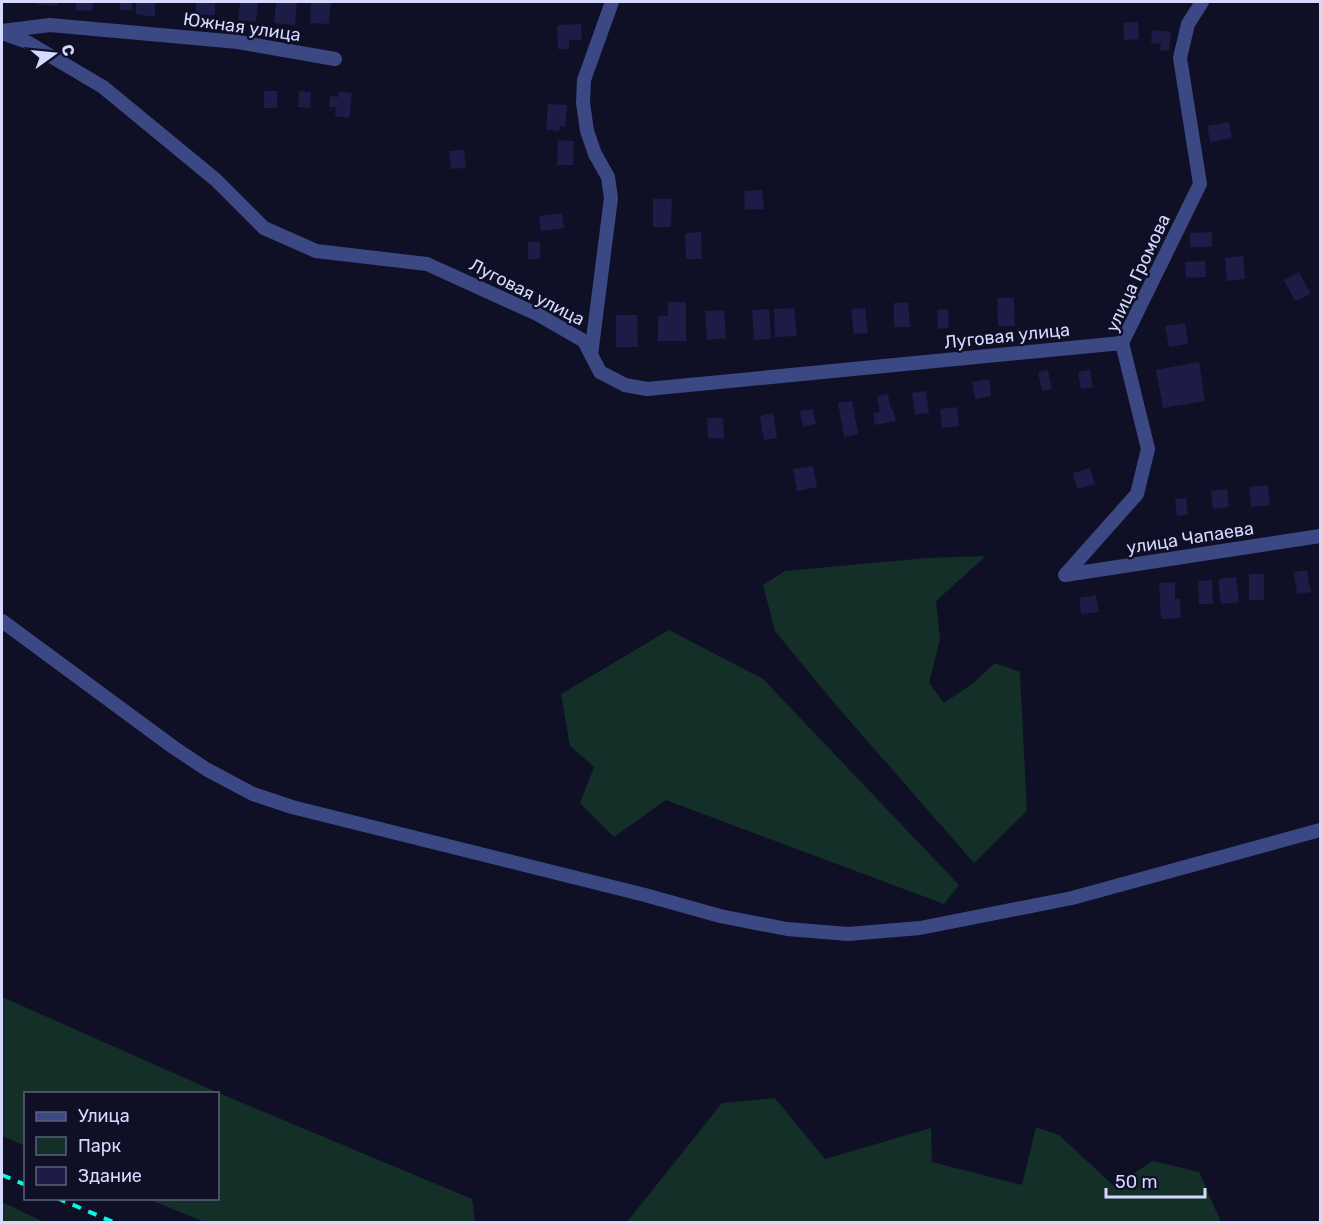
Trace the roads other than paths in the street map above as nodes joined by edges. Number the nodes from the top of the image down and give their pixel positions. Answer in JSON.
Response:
{"nodes":[{"id":1,"x":612,"y":2,"type":"edge"},
{"id":2,"x":1203,"y":2,"type":"edge"},
{"id":3,"x":2,"y":32,"type":"edge"},
{"id":4,"x":335,"y":59,"type":"dead end"},
{"id":5,"x":1122,"y":343,"type":"junction"},
{"id":6,"x":591,"y":355,"type":"junction"},
{"id":7,"x":1320,"y":536,"type":"edge"},
{"id":8,"x":1065,"y":575,"type":"joint"},
{"id":9,"x":2,"y":621,"type":"edge"},
{"id":10,"x":1320,"y":830,"type":"edge"}],
"edges":[{"from":1,"to":6,"type":"street"},
{"from":2,"to":5,"type":"street","name":"улица Громова"},
{"from":3,"to":4,"type":"street","name":"Южная улица"},
{"from":3,"to":6,"type":"street","name":"Луговая улица"},
{"from":5,"to":6,"type":"street","name":"Луговая улица"},
{"from":5,"to":8,"type":"street","name":"улица Громова"},
{"from":7,"to":8,"type":"street","name":"улица Чапаева"},
{"from":9,"to":10,"type":"street"}]}
